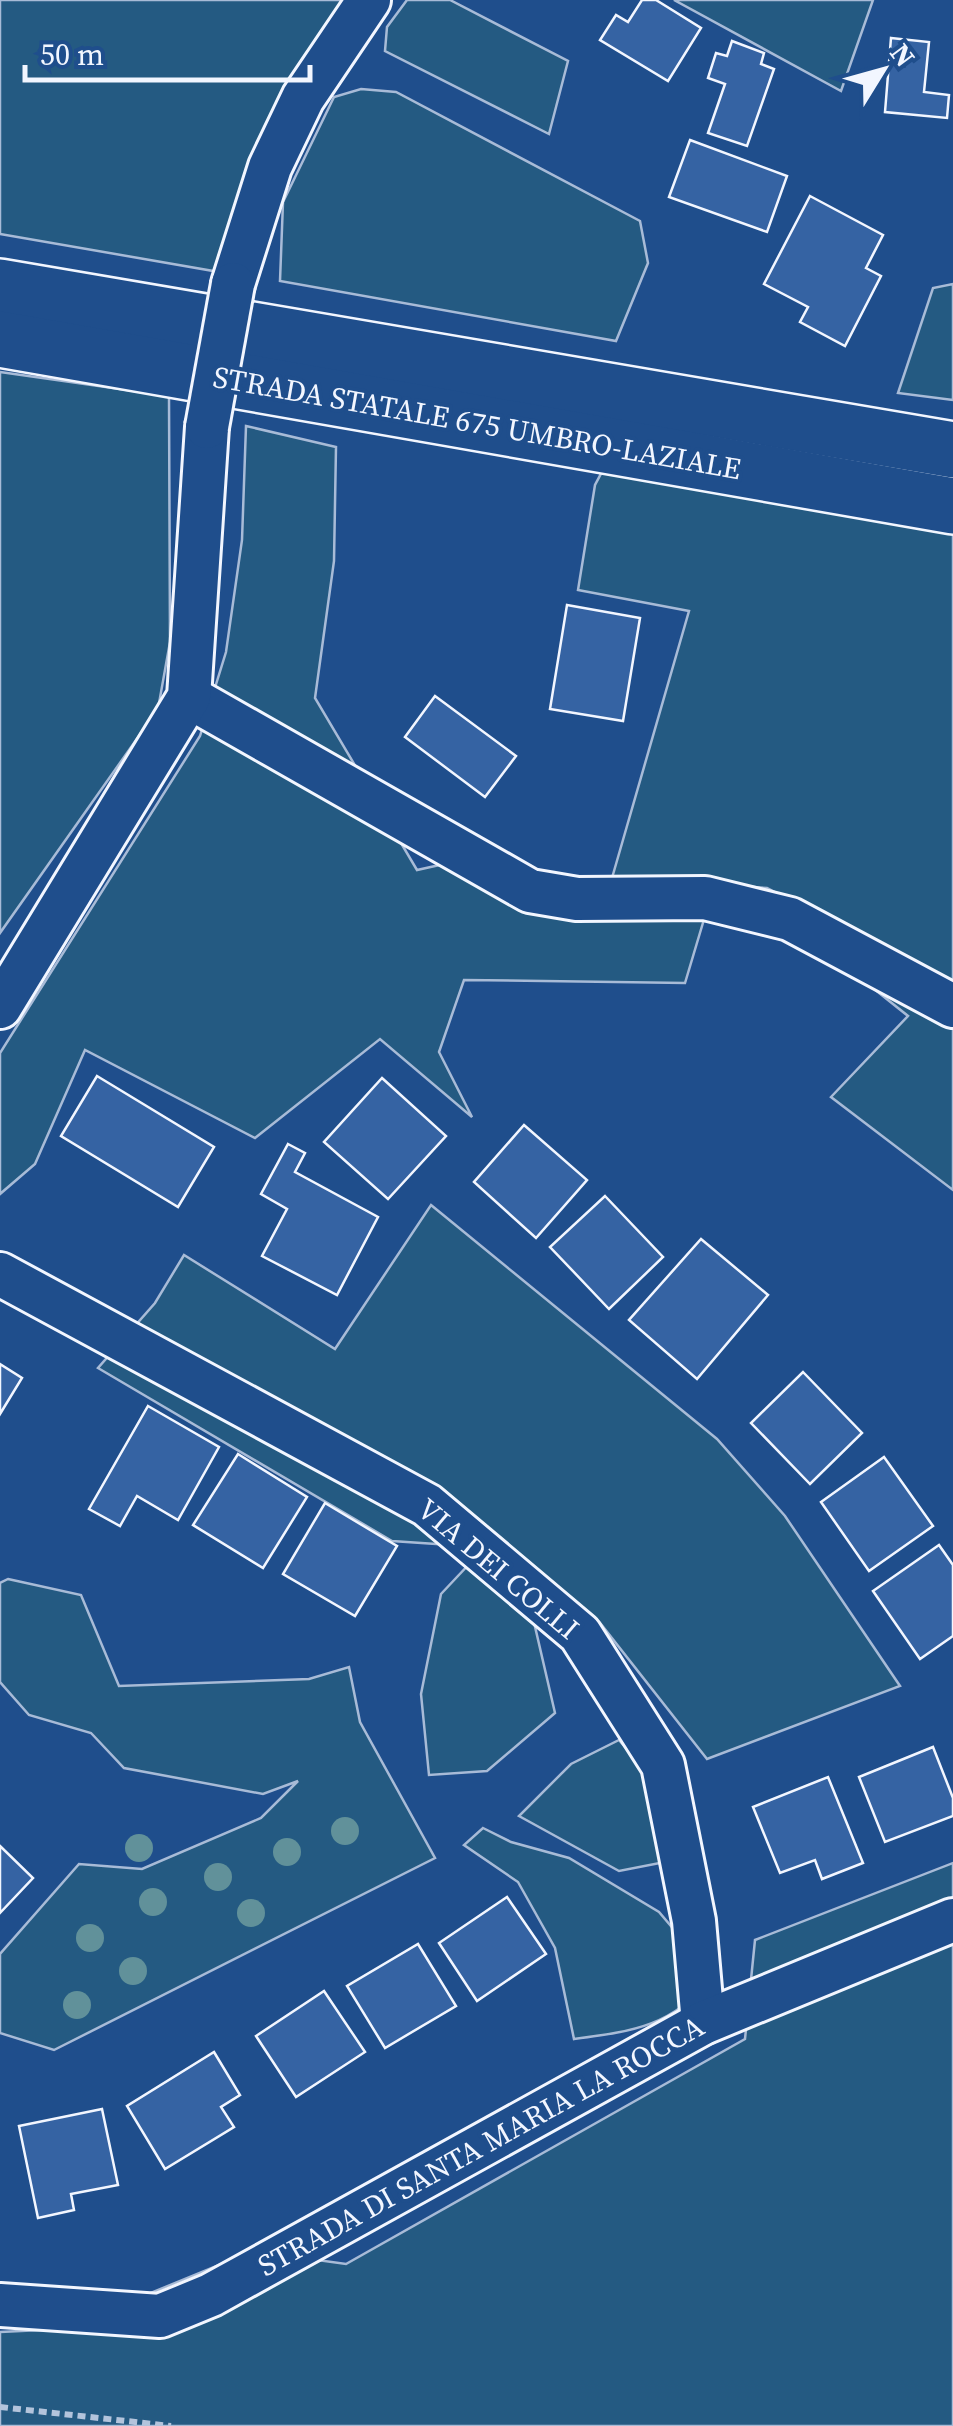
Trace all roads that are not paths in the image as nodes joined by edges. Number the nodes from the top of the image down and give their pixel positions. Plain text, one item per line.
1 (369, 0) edge
2 (0, 286) edge
3 (0, 339) edge
4 (953, 450) edge
5 (953, 506) edge
6 (188, 697) junction
7 (953, 1006) edge
8 (0, 1007) edge
9 (0, 1274) edge
10 (953, 1920) edge
11 (703, 2023) junction
12 (0, 2306) edge

1 - 6 street, bridge
2 - 4 highway, STRADA STATALE 675 UMBRO-LAZIALE
3 - 5 highway, STRADA STATALE 675 UMBRO-LAZIALE
6 - 7 street
6 - 8 street
9 - 11 street, VIA DEI COLLI
10 - 11 street, STRADA DI SANTA MARIA LA ROCCA
11 - 12 street, STRADA DI SANTA MARIA LA ROCCA

